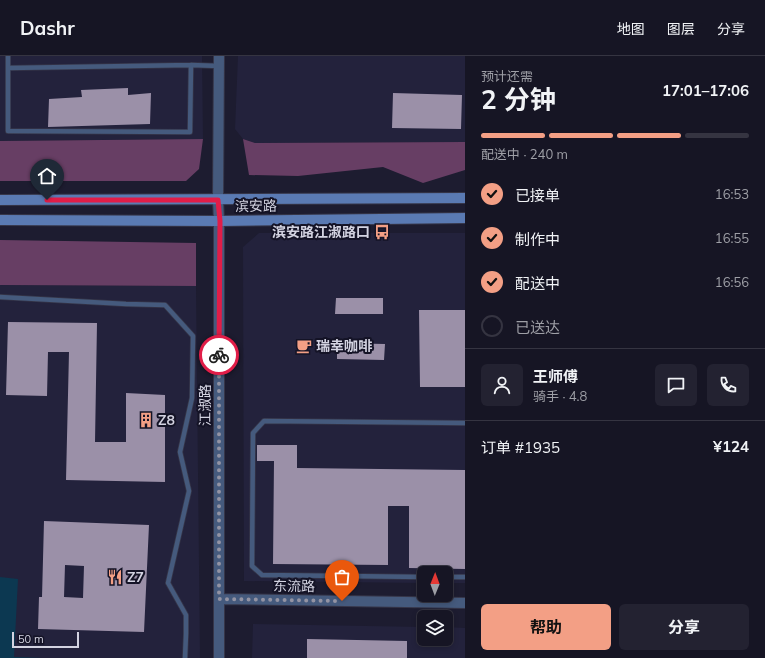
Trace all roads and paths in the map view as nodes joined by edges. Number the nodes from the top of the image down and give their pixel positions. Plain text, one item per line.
1 (8, 56) edge
2 (219, 61) edge
3 (191, 65) junction
4 (8, 68) junction
5 (465, 198) edge
6 (0, 200) edge
7 (218, 200) junction
8 (465, 218) edge
9 (0, 220) edge
10 (220, 221) junction
11 (0, 297) edge
12 (465, 423) edge
13 (417, 577) edge
14 (453, 577) edge
15 (465, 577) edge
16 (219, 599) junction
17 (465, 603) edge
18 (184, 658) edge
19 (219, 658) edge

1 - 4 lane
2 - 3 lane
2 - 7 street, 江淑路
3 - 4 lane
3 - 4 lane
5 - 7 main road, 滨安路
6 - 7 main road, 滨安路
7 - 10 street, 江淑路
8 - 10 main road, 滨安路
9 - 10 main road, 滨安路
10 - 16 street, 江淑路
11 - 18 lane
12 - 13 lane
14 - 15 lane
16 - 17 street, 东流路
16 - 19 street, 江淑路

